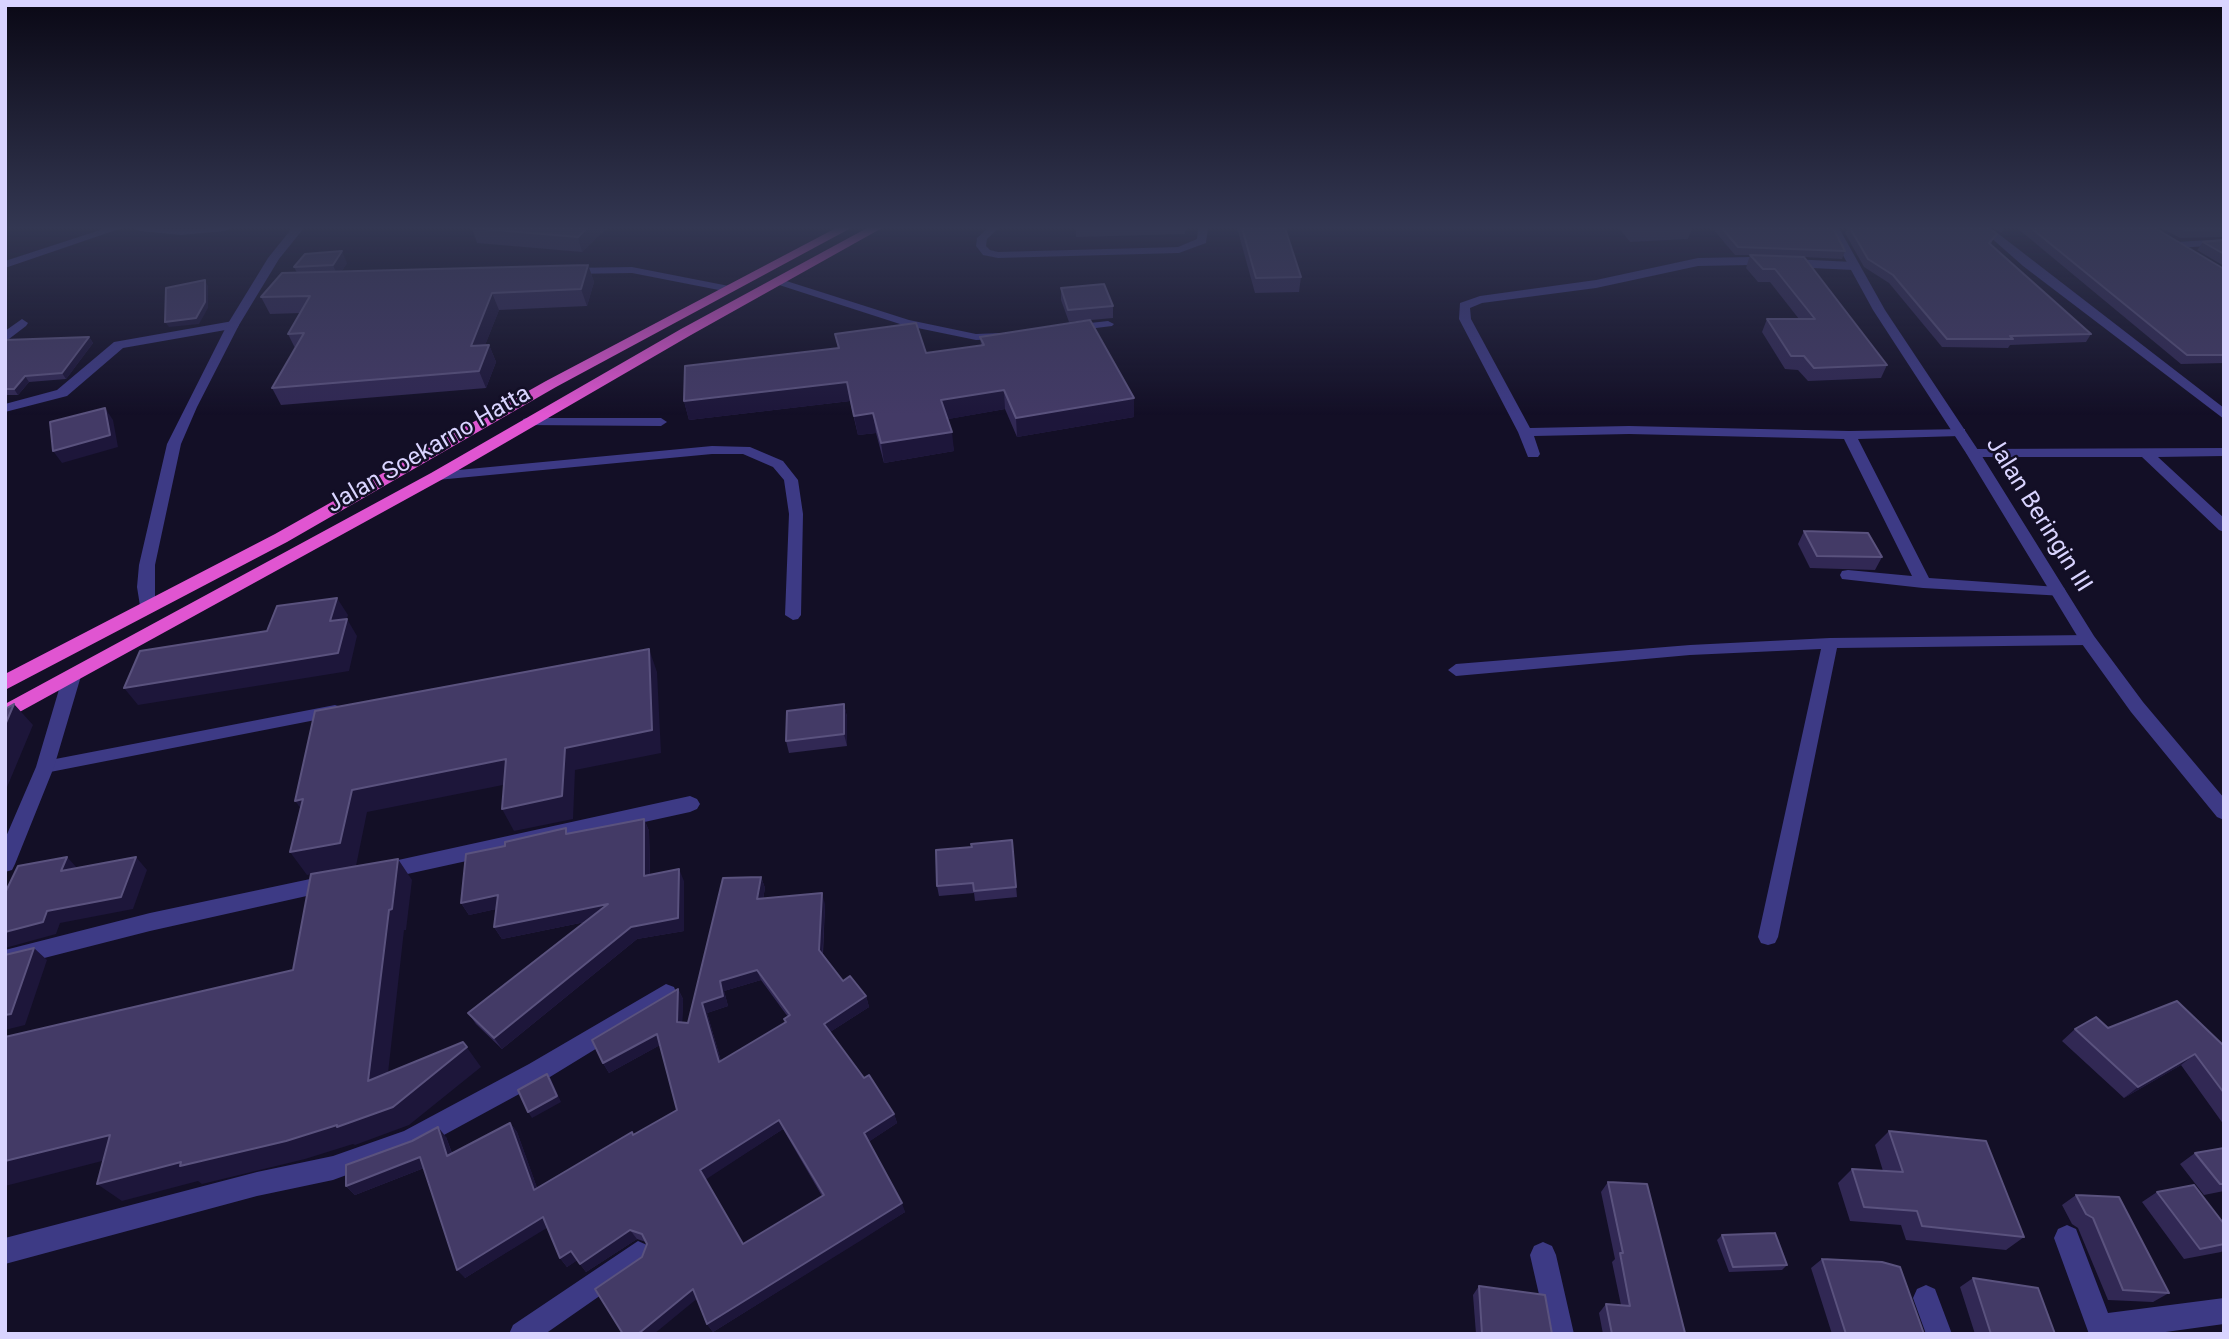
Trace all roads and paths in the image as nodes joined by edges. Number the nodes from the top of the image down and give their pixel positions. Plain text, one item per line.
1 (260, 290) edge
2 (726, 290) edge
3 (760, 290) edge
4 (806, 290) edge
5 (1549, 290) edge
6 (1869, 290) edge
7 (2063, 290) edge
8 (22, 323) dead end
9 (1108, 324) edge
10 (233, 325) junction
11 (1054, 330) edge
12 (1013, 335) edge
13 (5, 338) edge
14 (5, 408) edge
15 (2224, 415) edge
16 (527, 422) junction
17 (661, 422) dead end
18 (1525, 432) junction
19 (1960, 432) junction
20 (1849, 435) junction
21 (448, 445) junction
22 (477, 452) junction
23 (1973, 453) junction
24 (2146, 453) junction
25 (2224, 453) edge
26 (1533, 454) dead end
27 (437, 476) junction
28 (2224, 527) edge
29 (1848, 575) dead end
30 (1923, 583) junction
31 (2058, 592) junction
32 (147, 608) junction
33 (793, 615) dead end
34 (2088, 640) junction
35 (1830, 643) junction
36 (1456, 670) dead end
37 (72, 676) junction
38 (5, 683) edge
39 (358, 707) edge
40 (5, 713) edge
41 (45, 767) junction
42 (690, 804) dead end
43 (2224, 812) edge
44 (5, 864) edge
45 (1768, 937) dead end
46 (5, 959) edge
47 (666, 994) edge
48 (2067, 1238) dead end
49 (5, 1251) edge
50 (638, 1254) dead end
51 (1543, 1255) dead end
52 (1926, 1298) dead end
53 (2224, 1311) edge
54 (2102, 1330) edge
55 (522, 1334) edge
56 (1561, 1334) edge
57 (1939, 1334) edge

1 - 10 street
2 - 21 highway, Jalan Soekarno Hatta
3 - 16 highway, Jalan Soekarno Hatta
4 - 12 lane
5 - 18 street
6 - 19 street, Jalan Beringin III
7 - 15 street
8 - 13 street
9 - 11 lane
10 - 14 street
10 - 32 street
16 - 17 lane
16 - 22 highway, Jalan Soekarno Hatta
18 - 20 street
18 - 26 street
19 - 20 street
19 - 23 street, Jalan Beringin III
20 - 30 street
21 - 22 highway
21 - 32 highway, Jalan Soekarno Hatta
22 - 27 highway, Jalan Soekarno Hatta
23 - 24 street
23 - 31 street, Jalan Beringin III
24 - 25 street
24 - 28 street
27 - 33 lane
27 - 37 highway, Jalan Soekarno Hatta
29 - 30 street
30 - 31 street
31 - 34 street, Jalan Beringin III
32 - 38 highway, Jalan Soekarno Hatta
34 - 35 lane
34 - 43 street, Jalan Beringin III
35 - 36 lane
35 - 45 lane
37 - 40 highway, Jalan Soekarno Hatta
37 - 41 street
39 - 41 lane
41 - 44 street
42 - 46 street
47 - 49 street
48 - 54 street
50 - 55 street
51 - 56 street
52 - 57 street
53 - 54 street

